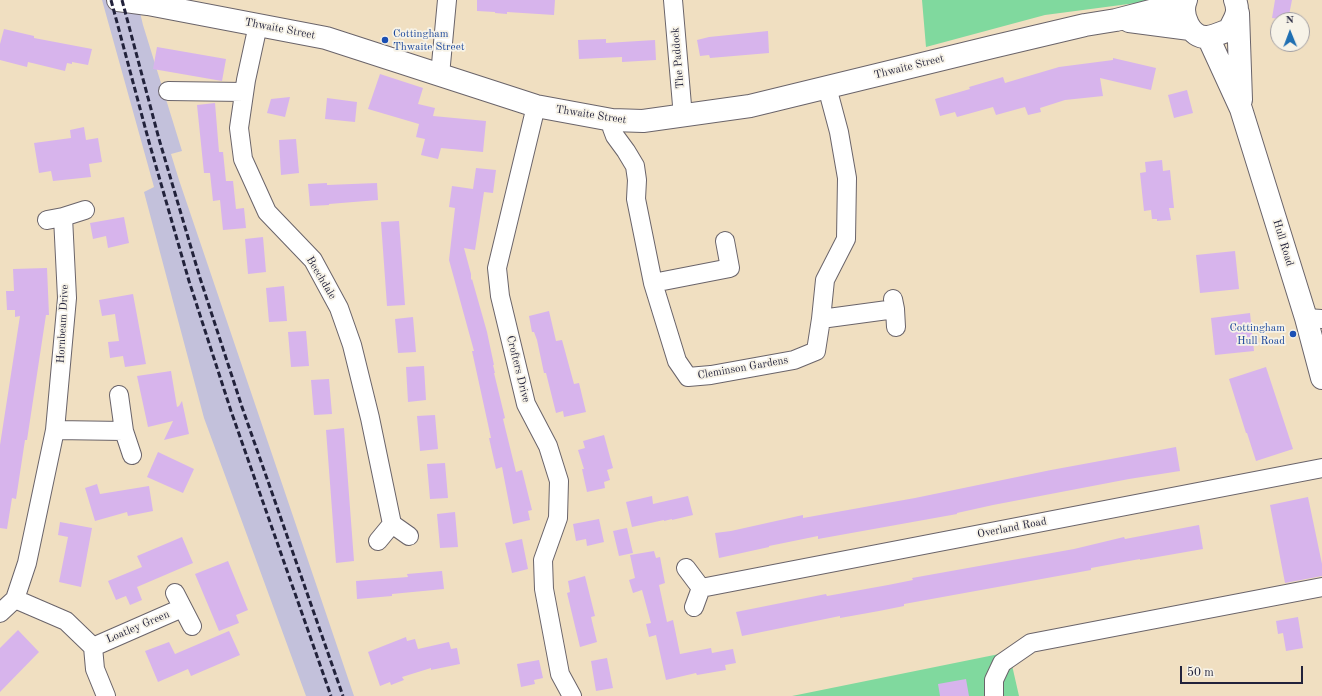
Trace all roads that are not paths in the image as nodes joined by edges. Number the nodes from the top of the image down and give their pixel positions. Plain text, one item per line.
1 (118, 0) edge
2 (447, 0) edge
3 (673, 0) edge
4 (1185, 1) edge
5 (147, 2) edge
6 (180, 5) edge
7 (1237, 7) edge
8 (1116, 20) junction
9 (258, 25) junction
10 (1199, 33) junction
11 (440, 75) junction
12 (827, 87) junction
13 (168, 91) dead end
14 (244, 92) junction
15 (536, 106) junction
16 (1241, 109) junction
17 (683, 116) junction
18 (612, 120) junction
19 (85, 210) dead end
20 (725, 241) dead end
21 (653, 283) junction
22 (1314, 318) edge
23 (822, 319) junction
24 (896, 327) dead end
25 (1322, 378) edge
26 (119, 395) dead end
27 (55, 430) junction
28 (124, 431) junction
29 (132, 455) dead end
30 (1322, 468) edge
31 (392, 524) junction
32 (409, 536) dead end
33 (378, 540) dead end
34 (686, 568) dead end
35 (1322, 587) edge
36 (702, 588) junction
37 (15, 598) junction
38 (694, 607) dead end
39 (0, 613) edge
40 (192, 626) dead end
41 (93, 647) junction
42 (569, 695) edge
43 (106, 696) edge
44 (994, 696) edge

1 - 5 main road, Thwaite Street
2 - 11 street
3 - 17 street, The Paddock
4 - 8 main road, Thwaite Street
4 - 10 main road, Hull Road
5 - 6 main road, Thwaite Street
6 - 9 main road, Thwaite Street
7 - 10 main road
7 - 16 main road, Hull Road
8 - 10 main road, Thwaite Street
8 - 12 main road, Thwaite Street
9 - 11 main road, Thwaite Street
9 - 14 street, Beechdale
10 - 16 main road, Hull Road
11 - 15 main road, Thwaite Street
12 - 17 main road, Thwaite Street
12 - 23 street, Cleminson Gardens
13 - 14 street
14 - 31 street, Beechdale
15 - 18 main road, Thwaite Street
15 - 42 street, Crofters Drive
16 - 22 main road, Hull Road
17 - 18 main road, Thwaite Street
18 - 21 street, Cleminson Gardens
19 - 27 street, Hornbeam Drive
20 - 21 street
21 - 23 street, Cleminson Gardens
22 - 25 main road, Hull Road
23 - 24 street
26 - 28 street
27 - 28 street
27 - 37 street, Hornbeam Drive
28 - 29 street
30 - 36 street, Overland Road
31 - 32 street
31 - 33 street
34 - 36 street
35 - 44 street
36 - 38 street
37 - 39 street, Hornbeam Drive
37 - 41 street, Loatley Green
40 - 41 street, Loatley Green
41 - 43 street, Loatley Green

